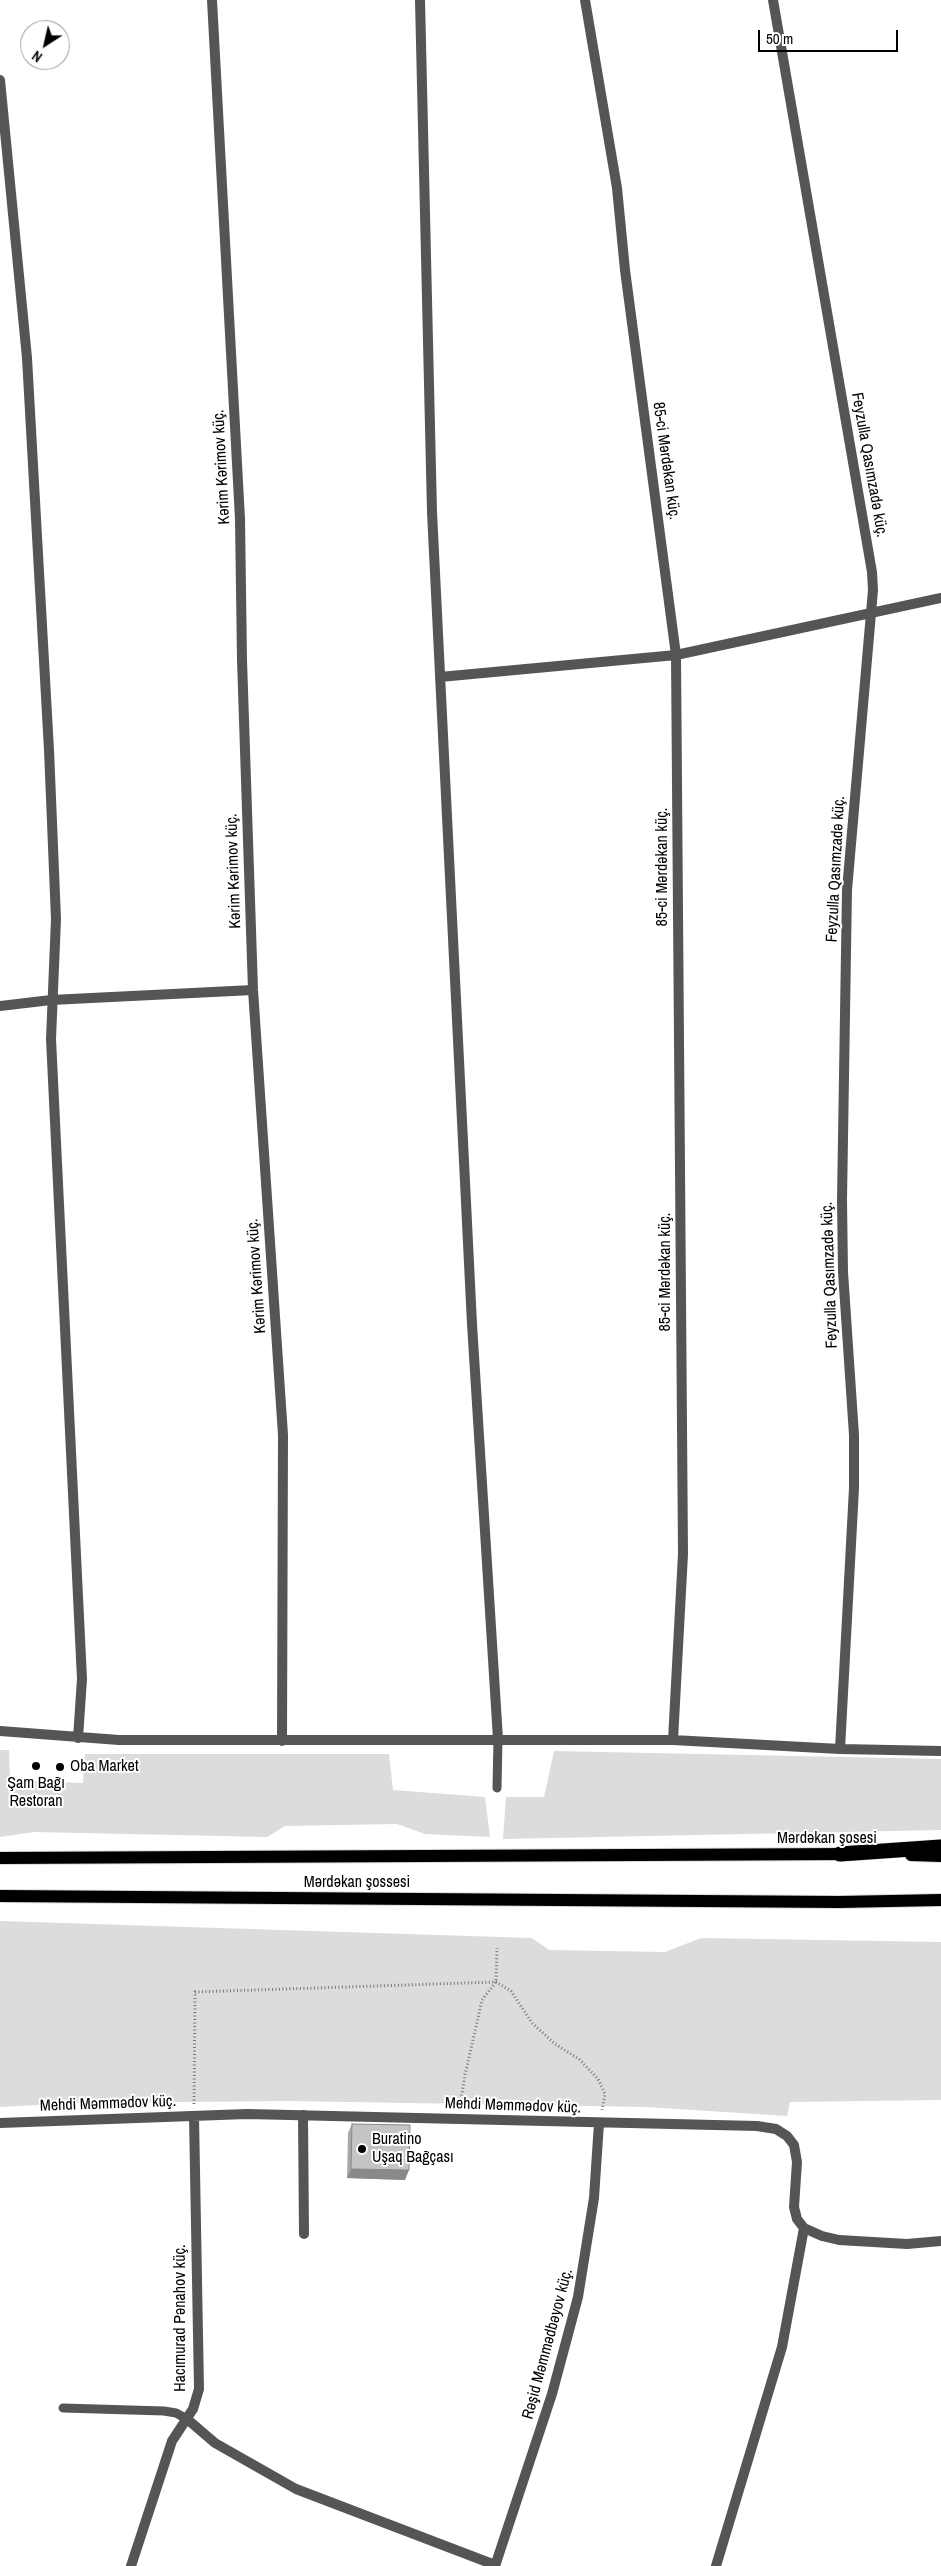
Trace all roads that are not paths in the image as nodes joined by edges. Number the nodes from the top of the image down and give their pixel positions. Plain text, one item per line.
1 (212, 0) edge
2 (420, 0) edge
3 (585, 0) edge
4 (772, 0) edge
5 (0, 80) edge
6 (941, 598) edge
7 (871, 612) junction
8 (676, 655) junction
9 (440, 678) junction
10 (254, 990) junction
11 (51, 1000) junction
12 (0, 1006) edge
13 (0, 1732) edge
14 (78, 1738) junction
15 (498, 1738) junction
16 (673, 1740) junction
17 (282, 1741) junction
18 (840, 1749) junction
19 (941, 1751) edge
20 (498, 1788) dead end
21 (941, 1847) edge
22 (840, 1854) junction
23 (941, 1856) edge
24 (713, 1857) joint
25 (0, 1858) edge
26 (0, 1896) edge
27 (941, 1900) edge
28 (838, 1902) junction
29 (941, 1908) edge
30 (302, 2115) junction
31 (194, 2116) junction
32 (0, 2123) edge
33 (599, 2123) junction
34 (804, 2228) junction
35 (304, 2234) dead end
36 (941, 2241) edge
37 (63, 2408) dead end
38 (187, 2419) junction
39 (131, 2566) edge
40 (495, 2566) edge
41 (716, 2566) edge

1 - 10 street, Kərim Kərimov küç.
2 - 9 street
3 - 8 street, 85-ci Mərdəkan küç.
4 - 7 street, Feyzulla Qasımzadə küç.
5 - 11 street
6 - 7 street
7 - 8 street
7 - 18 street, Feyzulla Qasımzadə küç.
8 - 9 street
8 - 16 street, 85-ci Mərdəkan küç.
9 - 15 street
10 - 11 street
10 - 17 street, Kərim Kərimov küç.
11 - 12 street
11 - 14 street
13 - 14 street
14 - 17 street
15 - 16 street
15 - 17 street
15 - 20 lane
16 - 18 street
18 - 19 street
21 - 22 highway
22 - 23 main road, Mərdəkan şosesi
22 - 24 main road, Mərdəkan şosesi
24 - 25 main road, Mərdəkan şossesi
26 - 28 main road, Mərdəkan şossesi
27 - 28 main road
28 - 29 main road
30 - 31 street, Mehdi Məmmədov küç.
30 - 33 street, Mehdi Məmmədov küç.
30 - 35 street
31 - 32 street, Mehdi Məmmədov küç.
31 - 38 street, Hacımurad Pənahov küç.
33 - 34 street, Mehdi Məmmədov küç.
33 - 40 street, Rəşid Məmmədbəyov küç.
34 - 36 street
34 - 41 street
37 - 38 lane
38 - 39 street, Hacımurad Pənahov küç.
38 - 40 street

